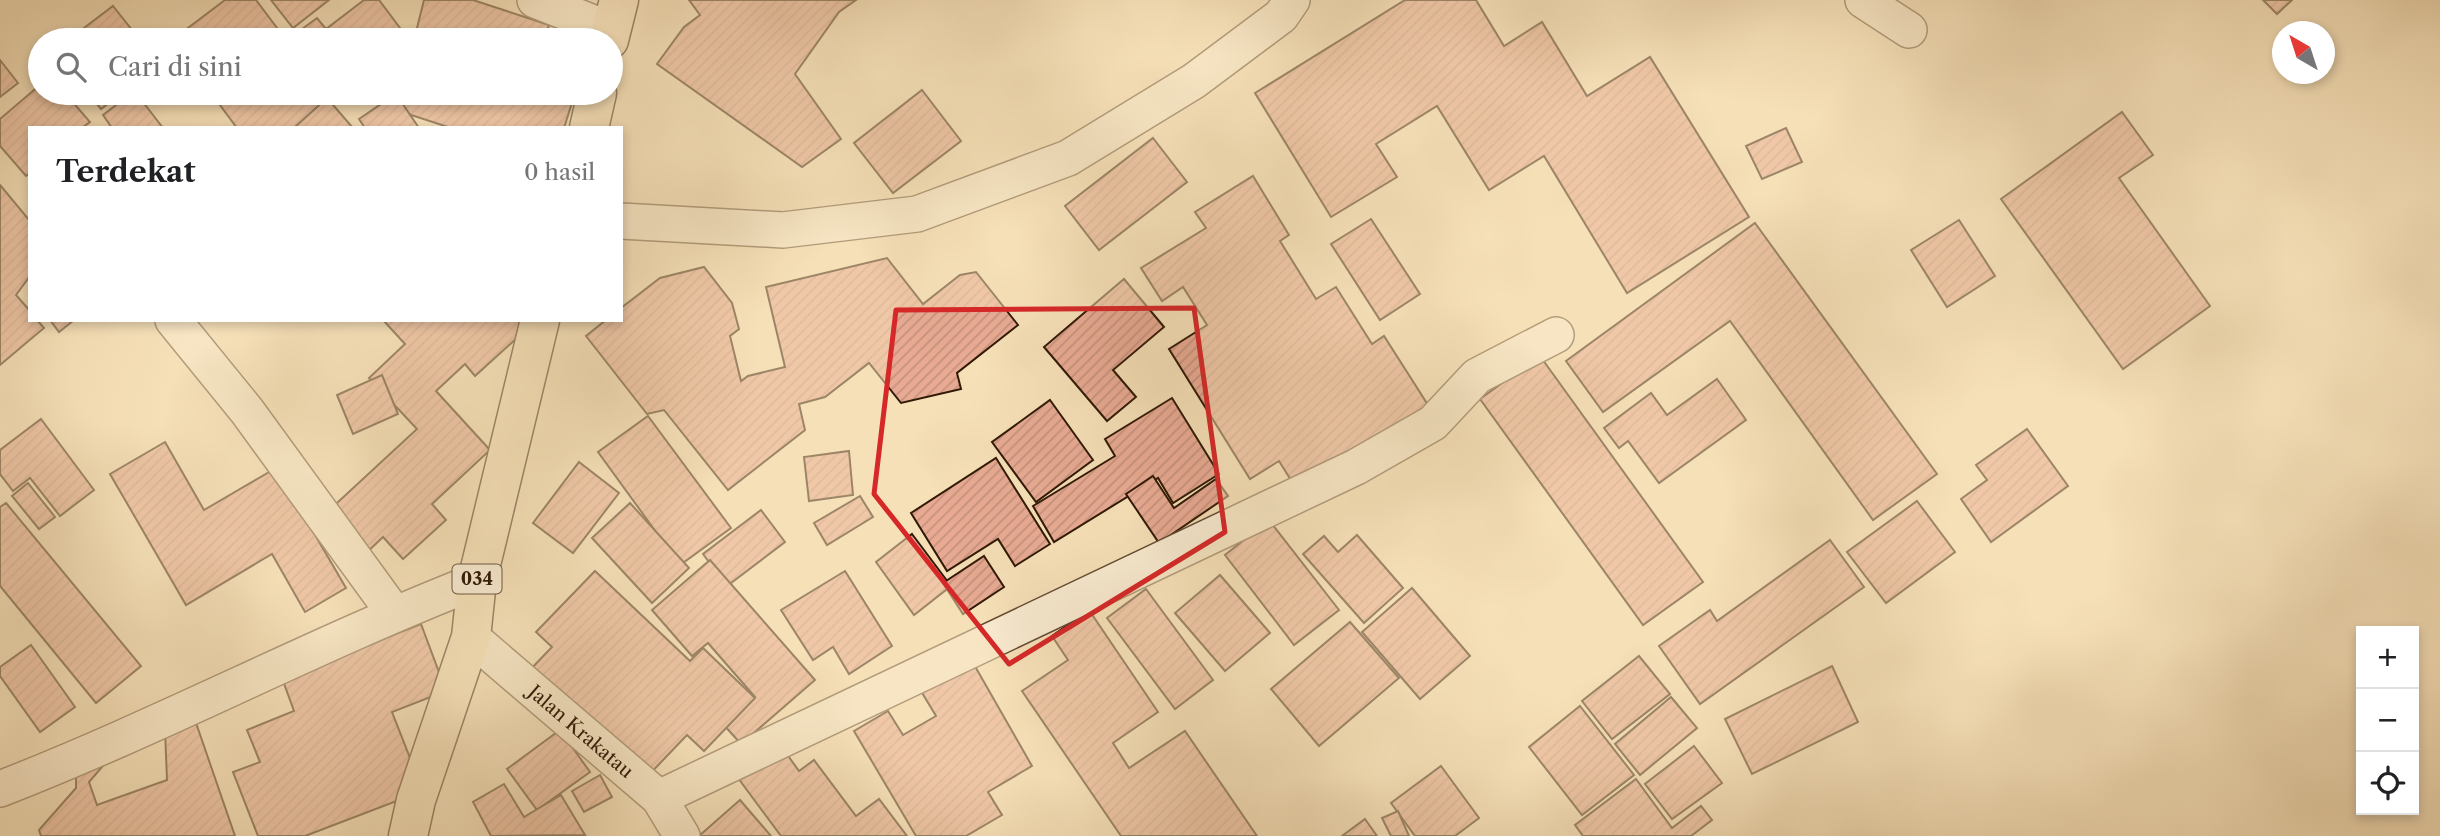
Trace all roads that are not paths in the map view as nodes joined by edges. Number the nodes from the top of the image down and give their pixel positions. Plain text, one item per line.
1 (535, 0) edge
2 (1292, 0) edge
3 (1863, 0) edge
4 (613, 23) edge
5 (1909, 30) dead end
6 (594, 105) edge
7 (589, 126) edge
8 (623, 221) edge
9 (175, 322) edge
10 (540, 322) edge
11 (1556, 335) dead end
12 (477, 581) junction
13 (394, 613) junction
14 (471, 637) junction
15 (0, 789) edge
16 (659, 798) junction
17 (408, 836) edge
18 (682, 836) edge

1 - 4 street
2 - 8 street
3 - 5 street
6 - 7 main road
9 - 13 street
10 - 12 main road, 034
11 - 16 street
12 - 13 street
12 - 14 main road, 034
13 - 15 street
14 - 16 street, Jalan Krakatau
14 - 17 main road, 034
16 - 18 street, Jalan Krakatau

